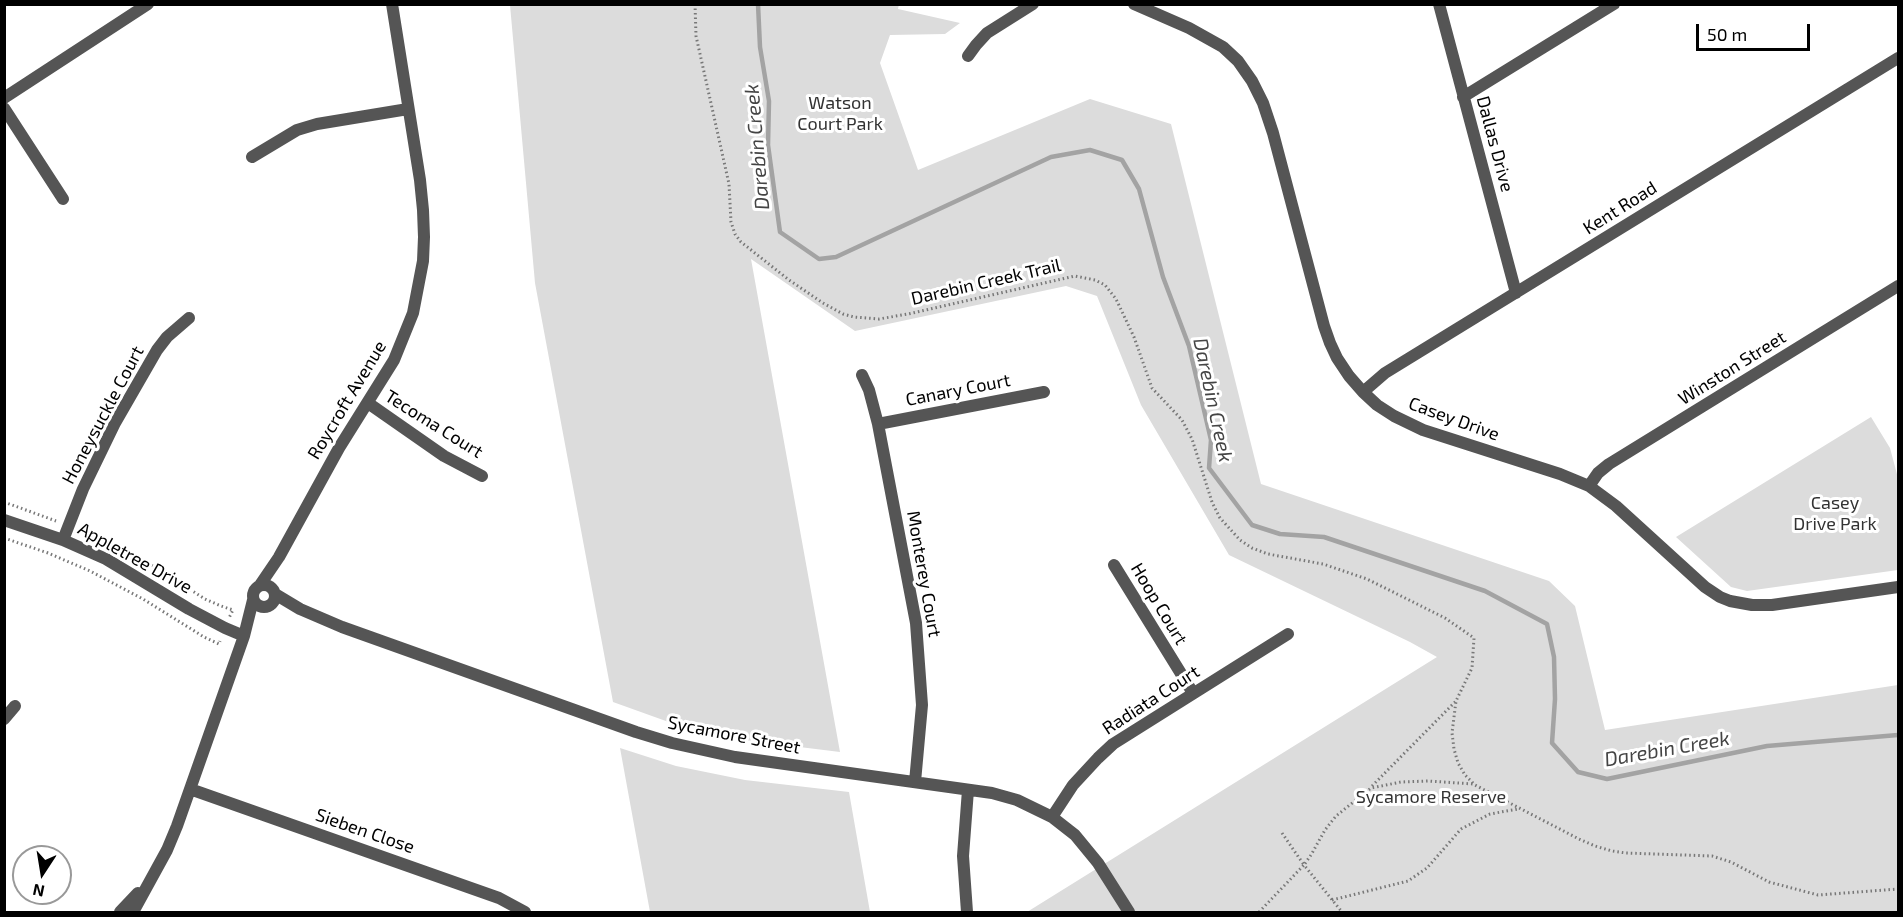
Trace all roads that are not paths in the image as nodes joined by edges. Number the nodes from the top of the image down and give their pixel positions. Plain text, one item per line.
1 (148, 4) edge
2 (392, 4) edge
3 (1033, 4) edge
4 (1134, 4) edge
5 (1439, 4) edge
6 (1614, 4) edge
7 (968, 56) dead end
8 (1899, 58) edge
9 (1463, 97) junction
10 (4, 98) edge
11 (4, 108) edge
12 (408, 109) junction
13 (252, 157) dead end
14 (63, 199) dead end
15 (1899, 286) edge
16 (1516, 293) junction
17 (189, 318) dead end
18 (862, 375) dead end
19 (1044, 392) dead end
20 (1363, 392) junction
21 (368, 404) junction
22 (878, 424) junction
23 (482, 476) dead end
24 (1589, 486) junction
25 (4, 520) edge
26 (63, 540) junction
27 (279, 557) junction
28 (1114, 565) dead end
29 (260, 585) junction
30 (1899, 587) edge
31 (273, 599) junction
32 (253, 600) junction
33 (1288, 634) dead end
34 (244, 636) junction
35 (1193, 693) junction
36 (15, 706) dead end
37 (4, 719) edge
38 (915, 782) junction
39 (190, 789) junction
40 (968, 790) junction
41 (1052, 817) junction
42 (152, 876) junction
43 (120, 912) edge
44 (133, 912) edge
45 (525, 912) edge
46 (967, 912) edge
47 (1129, 912) edge

1 - 10 street
2 - 12 street, Roycroft Avenue
3 - 7 street
4 - 20 street, Casey Drive
5 - 9 street, Dallas Drive
6 - 9 street
8 - 16 street, Kent Road
9 - 16 street, Dallas Drive
11 - 14 street
12 - 13 street
12 - 21 street, Roycroft Avenue
15 - 24 street, Winston Street
16 - 20 street, Kent Road
17 - 26 street, Honeysuckle Court
18 - 22 street, Monterey Court
19 - 22 street, Canary Court
20 - 24 street, Casey Drive
21 - 23 street, Tecoma Court
21 - 27 street, Roycroft Avenue
22 - 38 street, Monterey Court
24 - 30 street, Casey Drive
25 - 26 street, Appletree Drive
26 - 34 street, Appletree Drive
27 - 29 street, Roycroft Avenue
27 - 31 street, Roycroft Avenue
28 - 35 street, Hoop Court
29 - 31 street
29 - 32 street
31 - 32 street
31 - 34 street
31 - 38 street, Sycamore Street
32 - 34 street
33 - 35 street, Radiata Court
34 - 39 street
35 - 41 street, Radiata Court
36 - 37 street
38 - 40 street, Sycamore Street
39 - 42 street
39 - 45 street, Sieben Close
40 - 41 street, Sycamore Street
40 - 46 street
41 - 47 street, Sycamore Street
42 - 43 street
42 - 44 street

